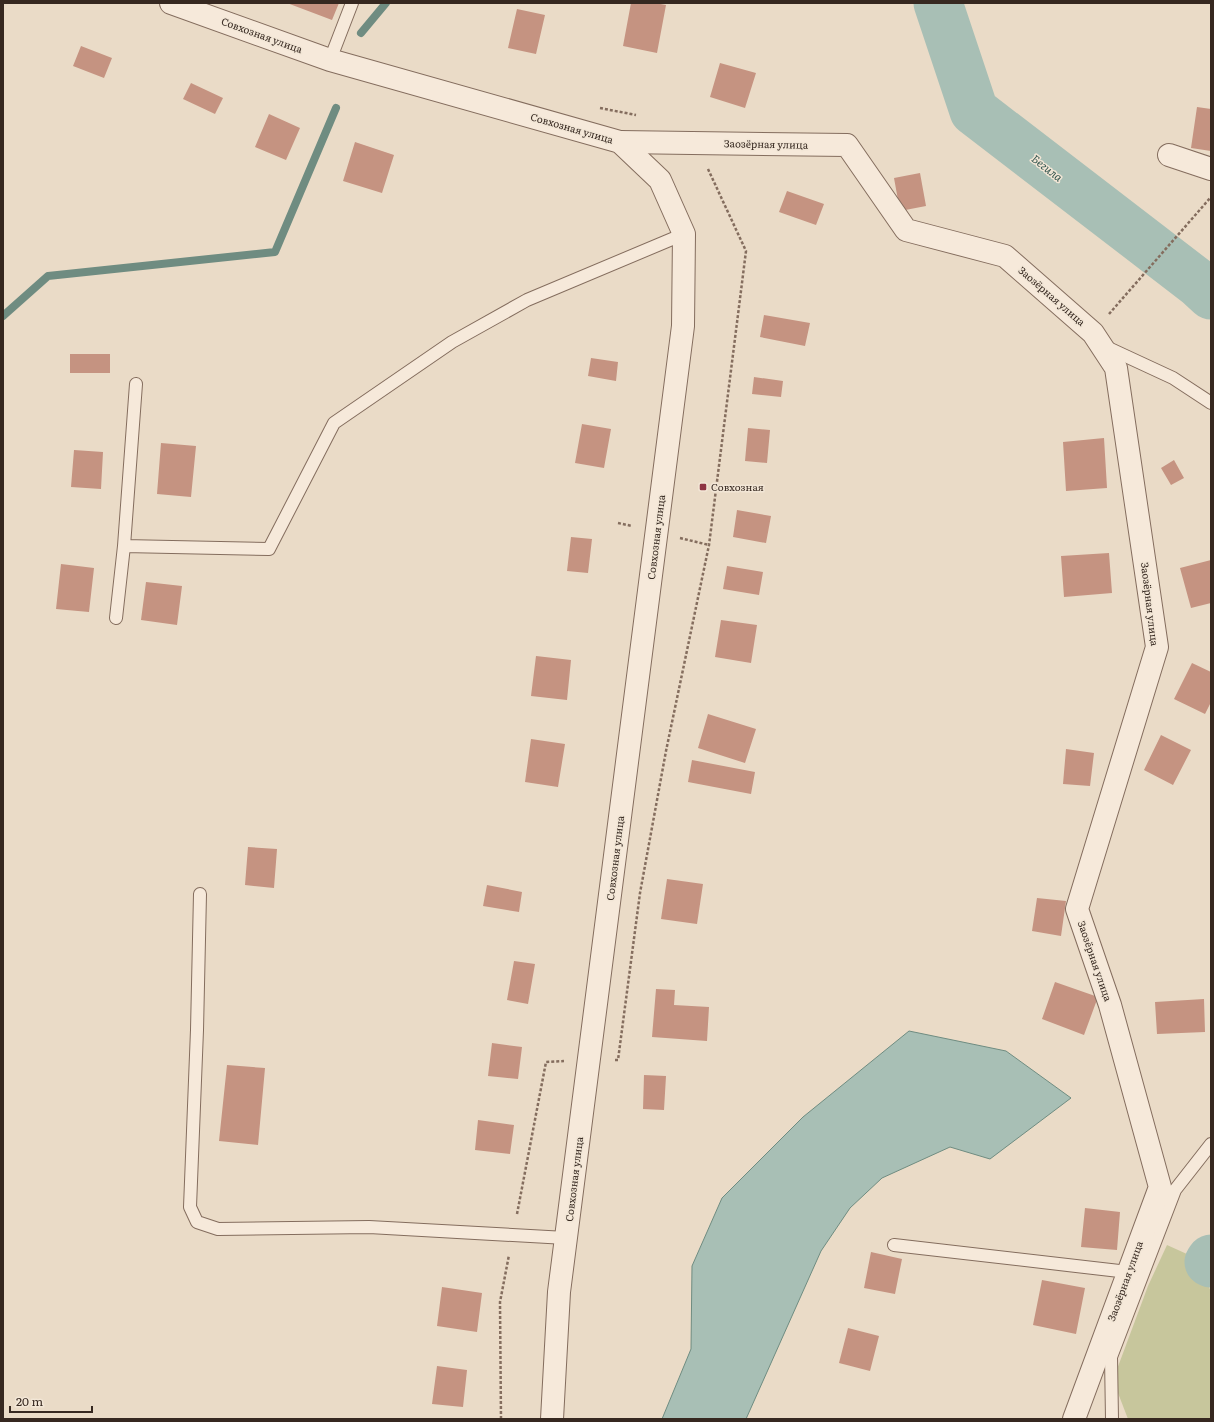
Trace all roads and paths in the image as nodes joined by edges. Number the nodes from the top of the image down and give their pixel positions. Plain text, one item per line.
1 (170, 3) edge
2 (352, 3) edge
3 (330, 60) junction
4 (599, 108) dead end
5 (643, 116) dead end
6 (620, 142) junction
7 (696, 143) junction
8 (1169, 155) dead end
9 (1211, 169) edge
10 (1211, 197) edge
11 (684, 234) junction
12 (1105, 319) dead end
13 (1101, 345) junction
14 (136, 384) dead end
15 (1211, 403) edge
16 (124, 546) junction
17 (116, 618) dead end
18 (200, 894) dead end
19 (589, 1060) junction
20 (1211, 1144) edge
21 (513, 1235) junction
22 (566, 1238) junction
23 (894, 1245) dead end
24 (1128, 1272) junction
25 (501, 1419) edge
26 (552, 1419) edge
27 (1074, 1419) edge
28 (1112, 1419) edge

1 - 3 street, Совхозная улица
2 - 3 lane
3 - 6 street, Совхозная улица
4 - 5 path
6 - 7 street, Заозёрная улица
6 - 11 street, Совхозная улица
7 - 13 street, Заозёрная улица
7 - 19 path
8 - 9 street
10 - 12 path
11 - 16 lane
11 - 19 street, Совхозная улица
13 - 15 lane
13 - 24 street, Заозёрная улица
14 - 16 lane
16 - 17 lane
18 - 21 lane
19 - 21 path
19 - 22 street, Совхозная улица
20 - 28 lane
21 - 22 lane
21 - 25 path
22 - 26 street, Совхозная улица
23 - 24 lane
24 - 27 street, Заозёрная улица

